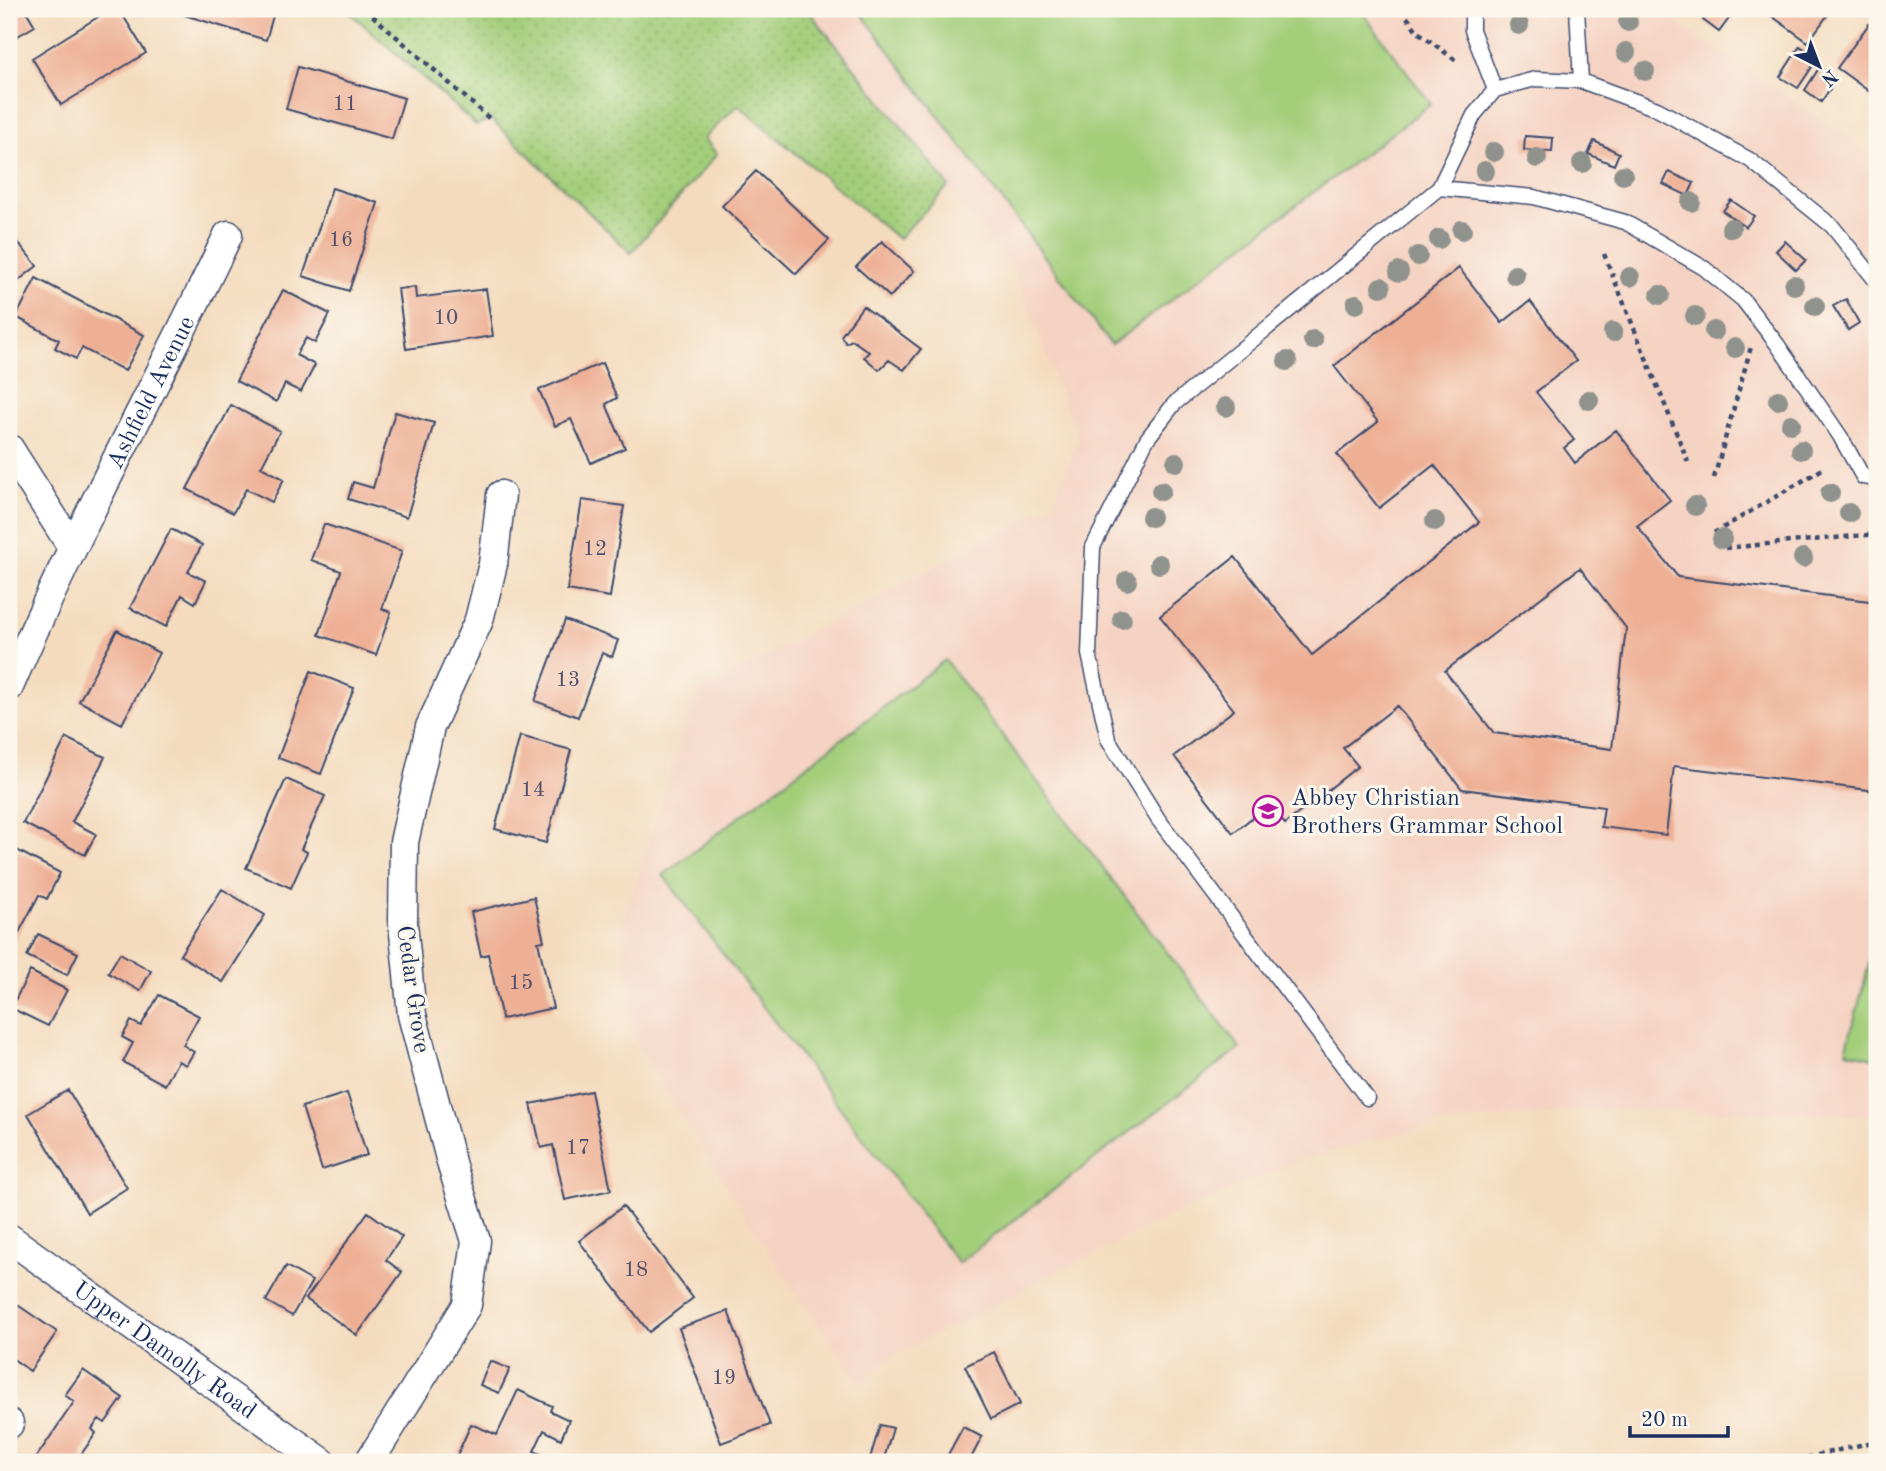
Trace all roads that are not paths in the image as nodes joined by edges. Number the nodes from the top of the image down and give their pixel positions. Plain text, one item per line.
1 (1472, 9) edge
2 (1577, 9) edge
3 (1581, 81) junction
4 (1495, 90) junction
5 (1439, 188) junction
6 (228, 235) dead end
7 (1877, 282) edge
8 (9, 448) edge
9 (1877, 479) edge
10 (501, 495) dead end
11 (72, 547) junction
12 (9, 687) edge
13 (1367, 1098) dead end
14 (9, 1238) edge
15 (322, 1462) edge
16 (369, 1462) edge

1 - 4 lane
2 - 3 lane
3 - 4 lane
3 - 7 lane
4 - 5 lane
5 - 9 lane
5 - 13 lane
6 - 11 street, Ashfield Avenue
8 - 11 street
10 - 16 street, Cedar Grove
11 - 12 street, Ashfield Avenue
14 - 15 street, Upper Damolly Road

